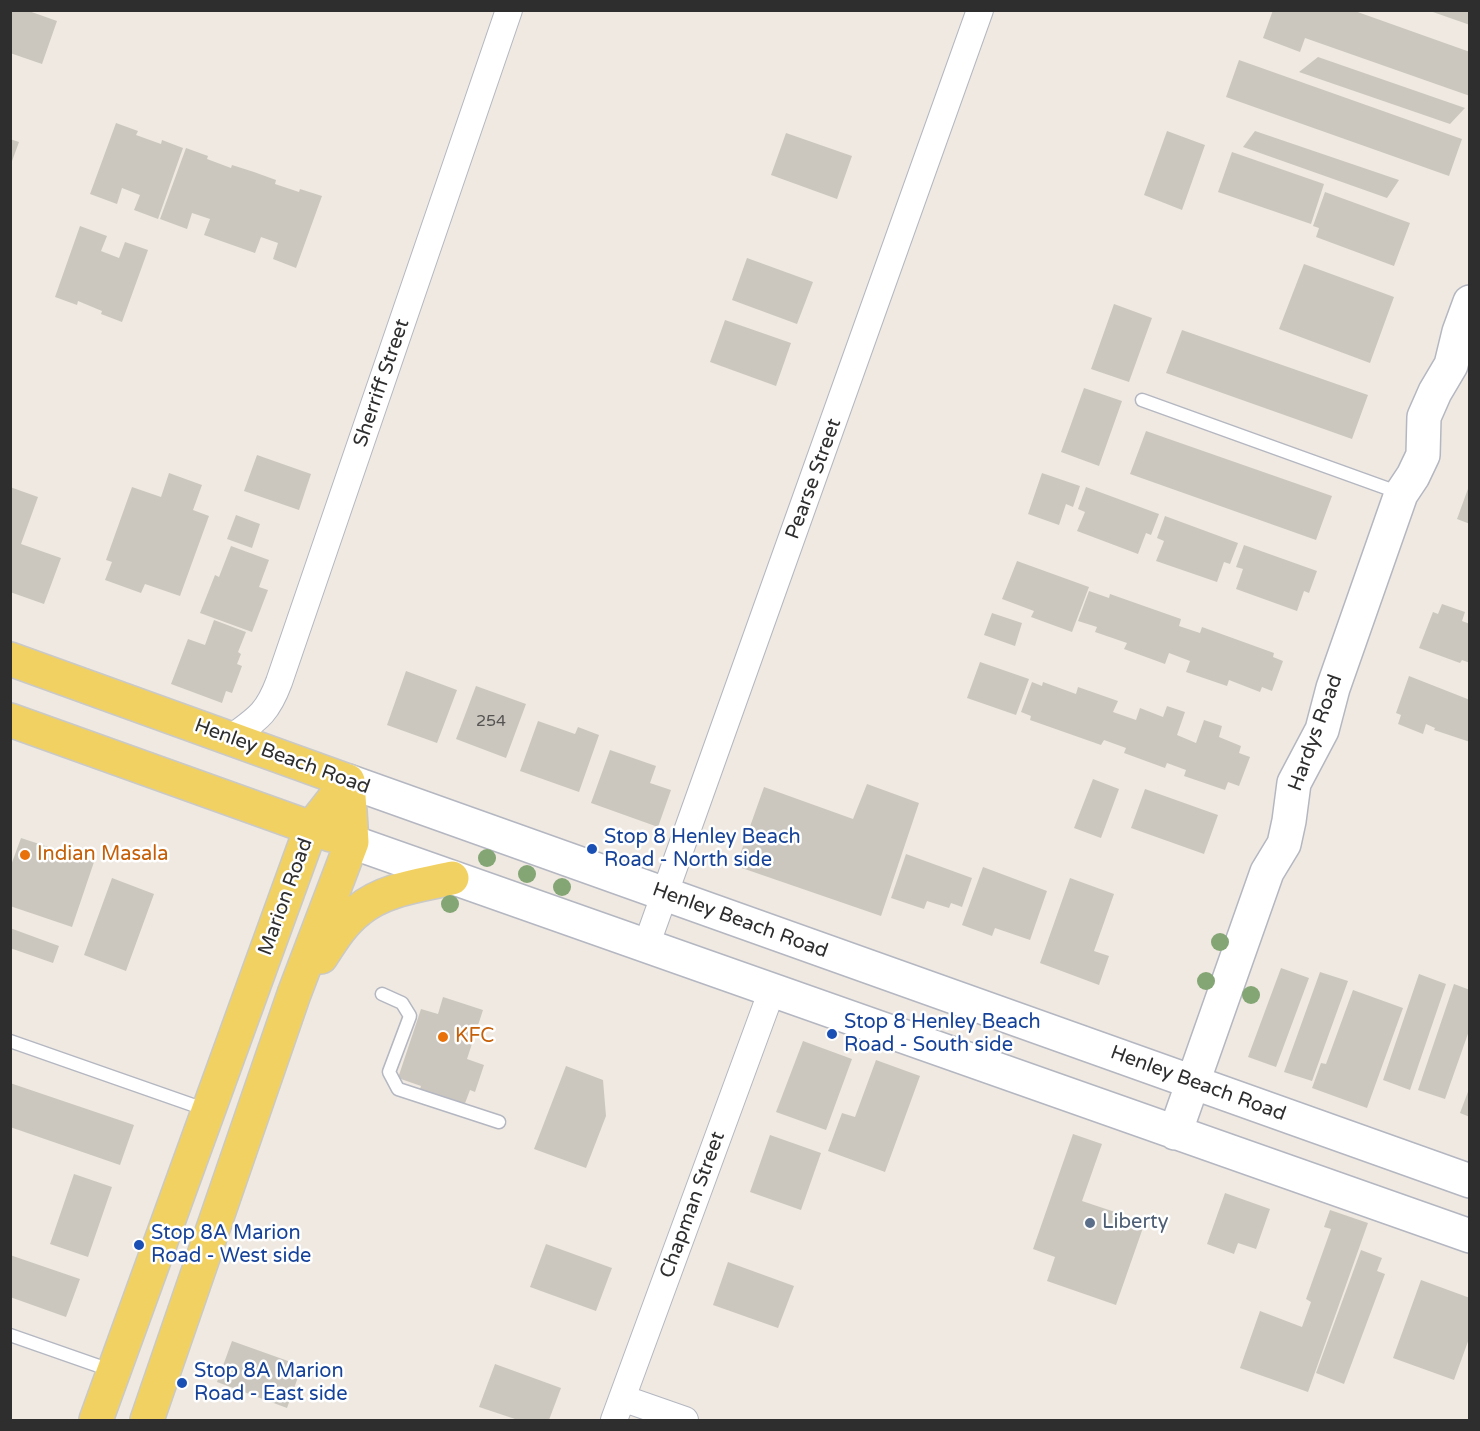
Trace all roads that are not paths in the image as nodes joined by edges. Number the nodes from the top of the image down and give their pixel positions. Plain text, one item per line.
1 (509, 10) edge
2 (980, 10) edge
3 (1470, 302) edge
4 (1142, 400) dead end
5 (1401, 494) junction
6 (10, 659) edge
7 (10, 720) edge
8 (231, 738) junction
9 (348, 781) junction
10 (311, 828) junction
11 (352, 842) junction
12 (452, 878) junction
13 (666, 894) junction
14 (646, 946) junction
15 (772, 990) junction
16 (294, 994) junction
17 (382, 994) dead end
18 (10, 1041) edge
19 (1193, 1083) junction
20 (208, 1111) junction
21 (499, 1122) dead end
22 (1175, 1133) junction
23 (1470, 1181) edge
24 (1470, 1236) edge
25 (10, 1335) edge
26 (114, 1371) junction
27 (618, 1409) edge
28 (96, 1420) edge
29 (147, 1420) edge
30 (685, 1420) edge

1 - 8 street, Sherriff Street
2 - 13 street, Pearse Street
3 - 5 main road, Hardys Road
4 - 5 lane
5 - 19 main road, Hardys Road
6 - 8 main road, Henley Beach Road
7 - 10 main road
8 - 9 main road, Henley Beach Road
9 - 10 main road, Marion Road
9 - 11 main road
9 - 13 main road, Henley Beach Road
10 - 11 main road
10 - 20 main road, Marion Road
11 - 12 main road
11 - 16 main road
12 - 14 main road
12 - 16 main road
13 - 14 street, Pearse Street
13 - 19 main road, Henley Beach Road
14 - 15 main road
15 - 22 main road
15 - 27 street, Chapman Street
16 - 29 main road
17 - 21 lane
18 - 20 lane
19 - 22 main road, Hardys Road
19 - 23 main road, Henley Beach Road
20 - 26 main road, Marion Road
22 - 24 main road
25 - 26 lane
26 - 28 main road, Marion Road
27 - 30 street

